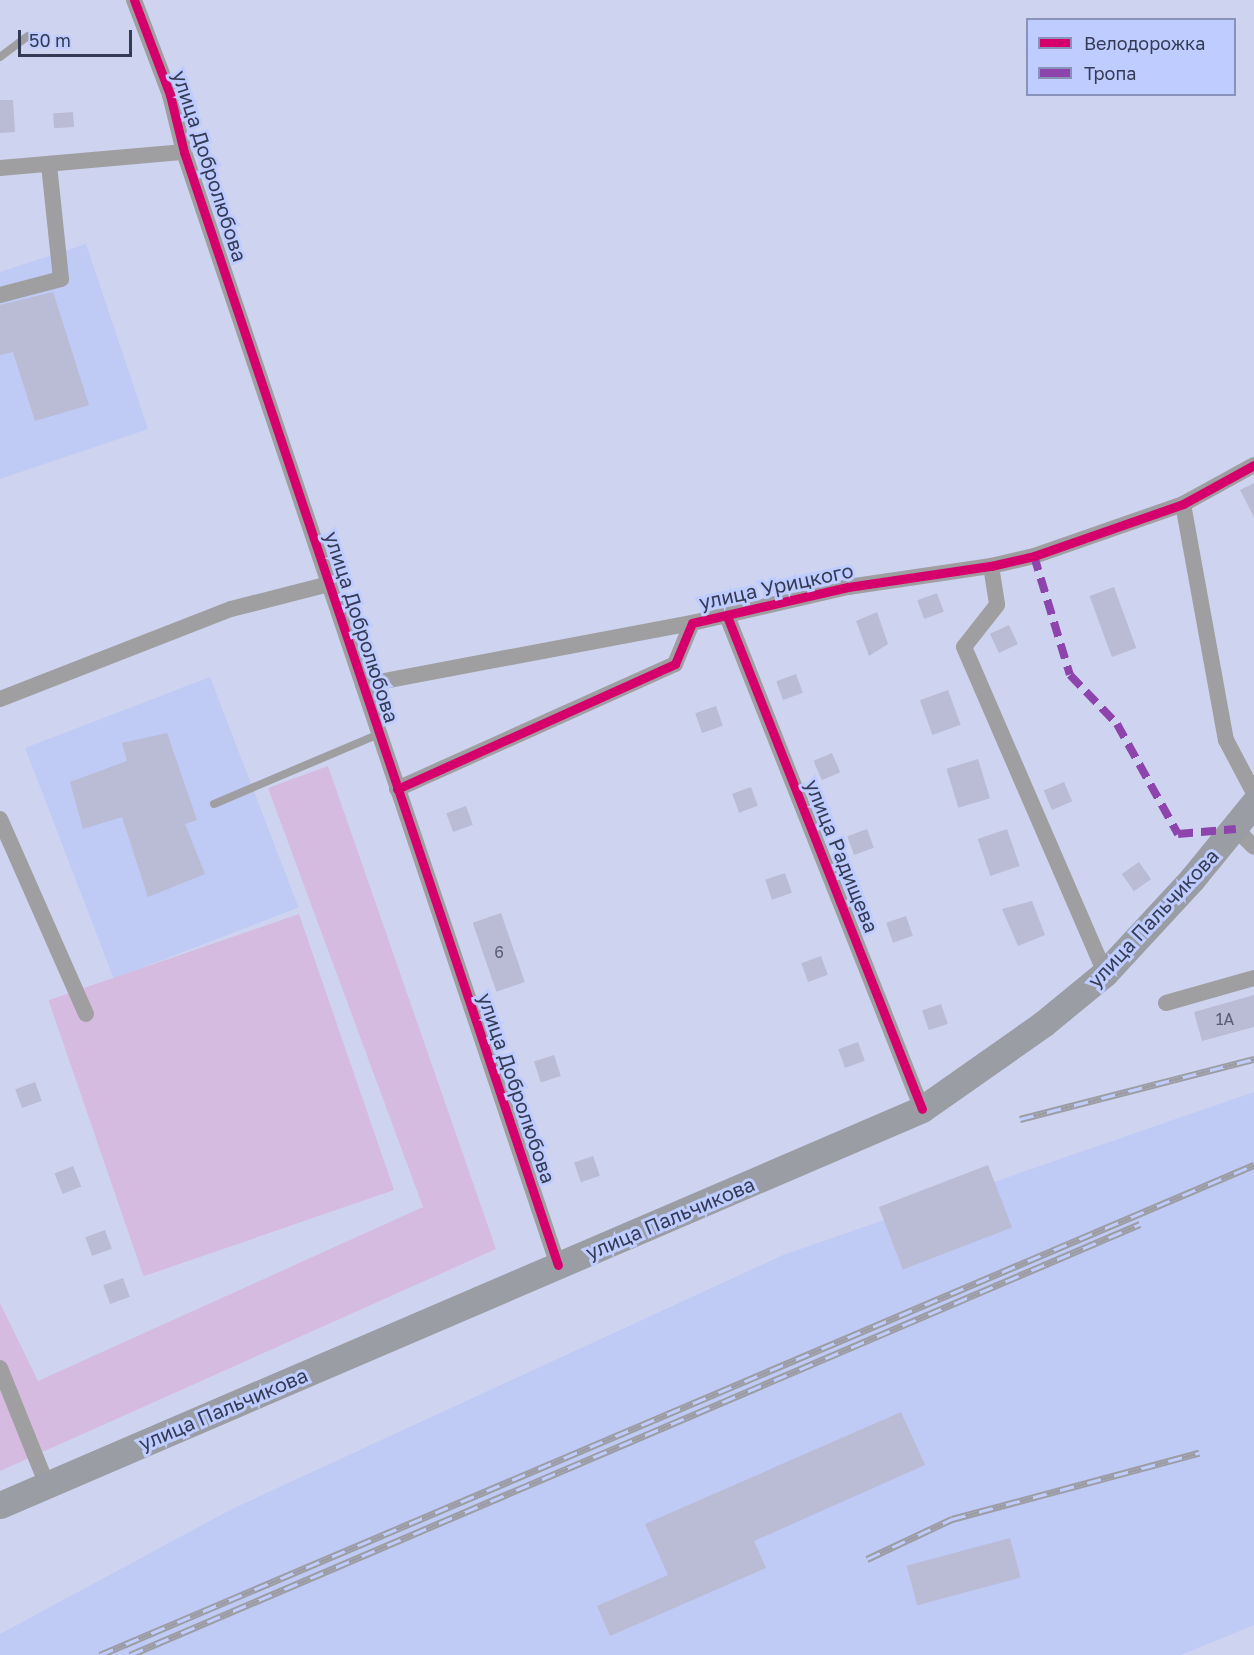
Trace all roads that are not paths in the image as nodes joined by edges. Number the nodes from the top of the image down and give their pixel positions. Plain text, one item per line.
1 (134, 0) edge
2 (28, 36) dead end
3 (0, 57) edge
4 (184, 152) junction
5 (49, 164) junction
6 (0, 168) edge
7 (0, 295) edge
8 (1254, 465) edge
9 (1183, 504) junction
10 (992, 566) junction
11 (329, 584) junction
12 (727, 616) junction
13 (692, 623) junction
14 (363, 685) junction
15 (0, 699) edge
16 (379, 734) junction
17 (397, 789) junction
18 (1254, 793) edge
19 (1254, 803) edge
20 (214, 804) dead end
21 (0, 819) edge
22 (1245, 838) edge
23 (1105, 973) junction
24 (1254, 978) edge
25 (1166, 1003) dead end
26 (86, 1014) dead end
27 (922, 1109) junction
28 (558, 1265) junction
29 (0, 1368) edge
30 (47, 1485) junction
31 (0, 1505) edge

1 - 4 street, улица Добролюбова
2 - 3 lane
4 - 5 street
4 - 11 street, улица Добролюбова
5 - 6 street
5 - 7 street
8 - 9 street, улица Урицкого
9 - 10 street, улица Урицкого
9 - 18 street
10 - 12 street, улица Урицкого
10 - 23 street
11 - 14 street, улица Добролюбова
11 - 15 street
12 - 13 street, улица Урицкого
12 - 27 street, улица Радищева
13 - 14 street
13 - 17 street, улица Урицкого
14 - 16 street, улица Добролюбова
16 - 17 street, улица Добролюбова
16 - 20 lane
17 - 28 street, улица Добролюбова
19 - 22 main road, улица Пальчикова
21 - 26 street
22 - 23 main road, улица Пальчикова
23 - 27 main road, улица Пальчикова
24 - 25 street
27 - 28 main road, улица Пальчикова
28 - 30 main road, улица Пальчикова
29 - 30 street
30 - 31 main road, улица Пальчикова

